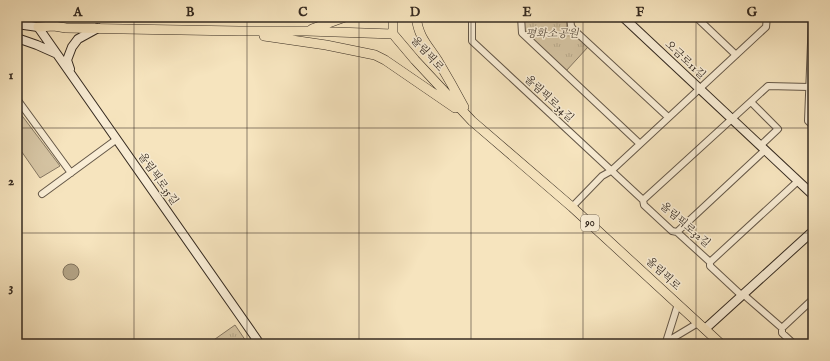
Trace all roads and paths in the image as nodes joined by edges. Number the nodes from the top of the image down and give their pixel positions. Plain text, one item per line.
1 (345, 17) edge
2 (393, 17) edge
3 (416, 17) edge
4 (472, 17) edge
5 (521, 17) edge
6 (570, 17) edge
7 (623, 17) edge
8 (696, 17) edge
9 (767, 17) edge
10 (812, 21) edge
11 (17, 24) edge
12 (38, 27) junction
13 (99, 28) junction
14 (307, 31) junction
15 (239, 32) junction
16 (393, 34) junction
17 (17, 38) edge
18 (56, 53) junction
19 (736, 55) junction
20 (72, 76) junction
21 (809, 87) junction
22 (699, 89) junction
23 (17, 99) edge
24 (751, 102) junction
25 (668, 117) junction
26 (732, 120) junction
27 (472, 121) junction
28 (813, 126) edge
29 (117, 139) junction
30 (640, 144) junction
31 (762, 148) junction
32 (611, 171) junction
33 (71, 173) junction
34 (798, 181) junction
35 (42, 194) dead end
36 (813, 195) edge
37 (643, 200) junction
38 (572, 207) junction
39 (813, 231) edge
40 (677, 232) junction
41 (710, 262) junction
42 (744, 295) junction
43 (813, 299) edge
44 (678, 304) junction
45 (702, 326) junction
46 (782, 328) junction
47 (665, 343) edge
48 (260, 344) edge
49 (721, 344) edge
50 (794, 344) edge

1 - 14 main road
2 - 16 main road
3 - 27 main road
4 - 32 street, 올림픽로34길
5 - 30 street
6 - 25 street
7 - 22 street, 오금로11길
8 - 19 street
9 - 19 street
10 - 21 street
11 - 12 street, 90
12 - 13 main road, 90
12 - 18 street, 올림픽로35길
13 - 15 main road, 90
13 - 20 street
14 - 15 main road, 90
14 - 16 main road, 90
15 - 27 main road, 90
16 - 27 main road, 올림픽로 / 90
17 - 18 street
18 - 20 street, 올림픽로35길
19 - 22 street
20 - 29 street, 올림픽로35길
21 - 24 street
21 - 28 street
22 - 25 street
22 - 26 street, 오금로11길
23 - 33 street
24 - 26 street
24 - 31 street
25 - 30 street
26 - 31 street, 오금로11길
26 - 37 street
27 - 38 main road, 올림픽로 / 90
29 - 33 street
29 - 48 street, 올림픽로35길
30 - 32 street
31 - 34 street, 오금로11길
31 - 40 street
32 - 37 street, 올림픽로32길
32 - 38 street
33 - 35 street
34 - 36 street, 오금로11길
34 - 41 street
37 - 40 street, 올림픽로32길
38 - 44 main road, 올림픽로 / 90
39 - 42 street
40 - 41 street, 올림픽로32길
41 - 42 street, 올림픽로32길
42 - 45 street
42 - 46 street, 올림픽로32길
43 - 46 street
44 - 45 main road, 올림픽로 / 90
44 - 47 street
45 - 47 street
45 - 49 main road, 올림픽로 / 90
46 - 50 street, 올림픽로32길

